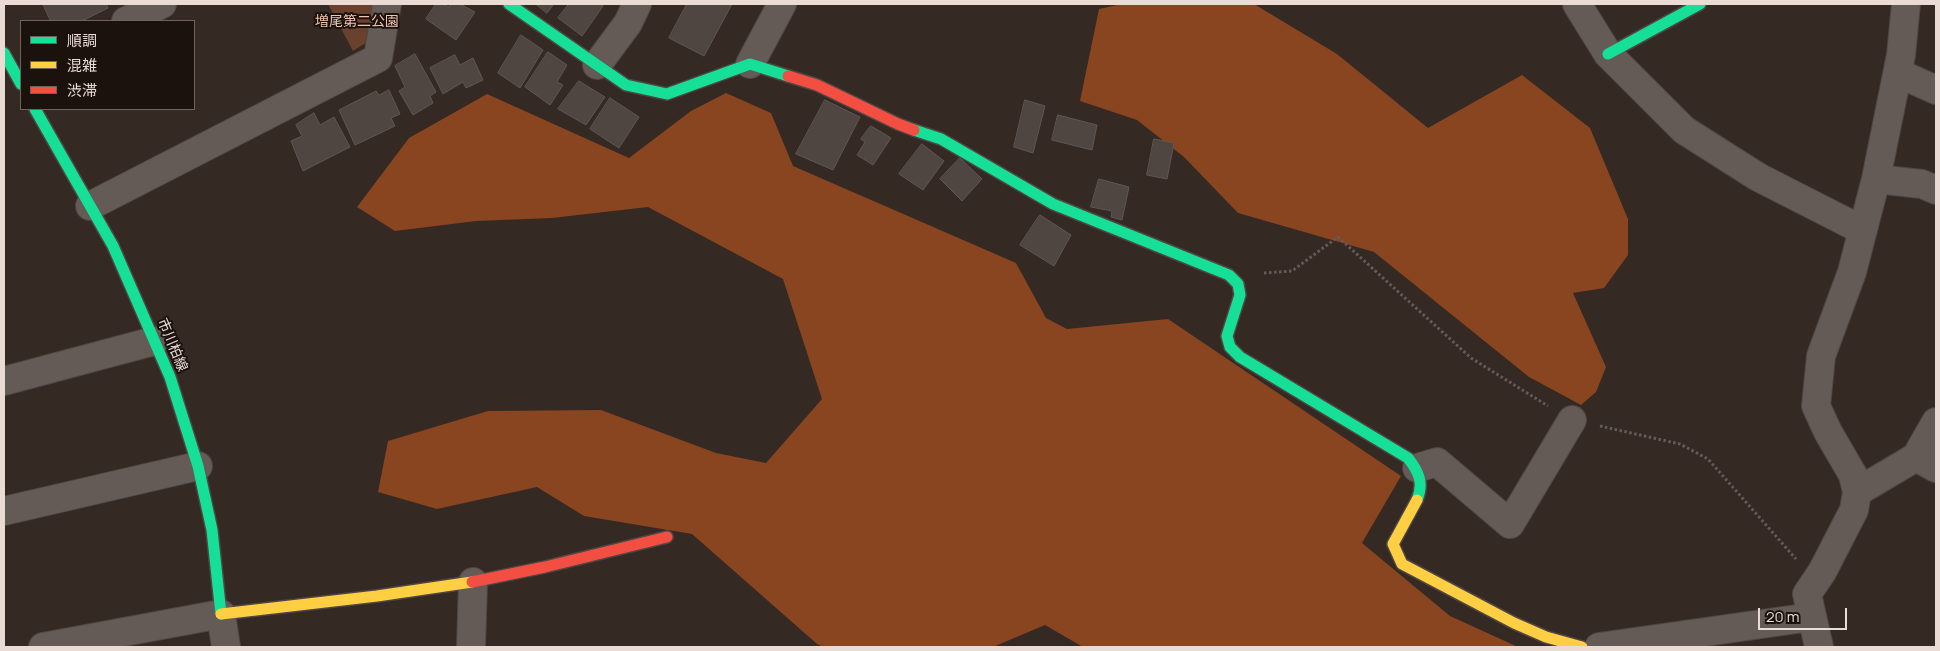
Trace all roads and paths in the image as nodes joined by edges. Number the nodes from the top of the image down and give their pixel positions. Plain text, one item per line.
1 (162, 4) edge
2 (387, 4) edge
3 (510, 4) edge
4 (637, 4) edge
5 (782, 4) edge
6 (1577, 4) edge
7 (1700, 4) edge
8 (1906, 4) edge
9 (128, 20) edge
10 (1608, 54) junction
11 (750, 64) junction
12 (597, 66) junction
13 (1898, 73) junction
14 (1936, 90) edge
15 (36, 110) edge
16 (1876, 179) junction
17 (1936, 190) edge
18 (90, 206) junction
19 (1862, 230) junction
20 (1229, 275) junction
21 (154, 341) junction
22 (4, 381) edge
23 (1572, 420) junction
24 (1936, 422) edge
25 (1926, 462) edge
26 (198, 466) junction
27 (1417, 468) junction
28 (1857, 492) junction
29 (4, 511) edge
30 (667, 537) dead end
31 (1816, 581) junction
32 (473, 582) junction
33 (221, 614) junction
34 (1811, 617) junction
35 (43, 647) edge
36 (226, 647) edge
37 (472, 647) edge
38 (1582, 647) edge
39 (1599, 647) edge
40 (1819, 647) edge

1 - 9 street
2 - 18 street
3 - 12 street
4 - 12 street
5 - 11 street
6 - 10 street
7 - 10 street
8 - 13 street
10 - 19 street
11 - 12 street
11 - 20 street
13 - 14 street
13 - 16 street
15 - 18 street, 市川柏線
16 - 17 street
16 - 19 street
18 - 21 street, 市川柏線
19 - 28 street
20 - 23 path
20 - 27 street
21 - 22 street
21 - 26 street, 市川柏線
23 - 27 street
23 - 31 path
24 - 25 street
25 - 28 street
26 - 29 street
26 - 33 street, 市川柏線
27 - 38 street
28 - 31 street
30 - 32 street
31 - 34 street
32 - 33 street
32 - 37 street
33 - 35 street
33 - 36 street
34 - 39 street
34 - 40 street

